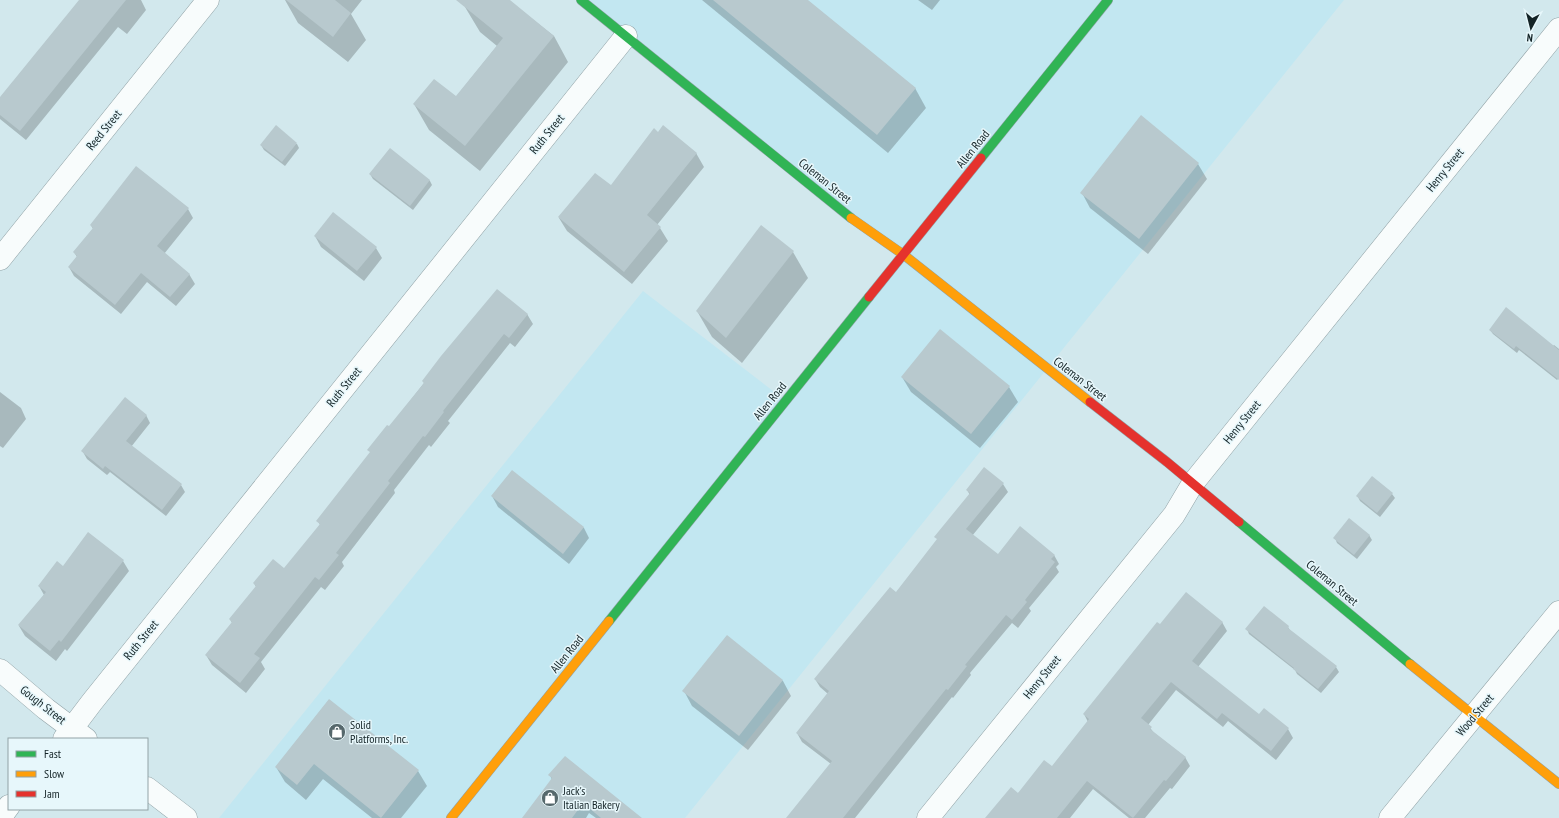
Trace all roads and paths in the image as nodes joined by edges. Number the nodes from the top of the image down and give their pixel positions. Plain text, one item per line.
1 (208, 0) edge
2 (582, 0) edge
3 (1108, 0) edge
4 (1559, 29) edge
5 (626, 36) junction
6 (904, 254) junction
7 (0, 259) edge
8 (1194, 483) junction
9 (1559, 612) edge
10 (0, 670) edge
11 (1474, 716) junction
12 (74, 735) edge
13 (1559, 784) edge
14 (148, 789) edge
15 (8, 807) edge
16 (0, 818) edge
17 (186, 818) edge
18 (451, 818) edge
19 (928, 818) edge
20 (1390, 818) edge

1 - 7 street, Reed Street
2 - 5 street, Coleman Street
3 - 6 street, Allen Road
4 - 8 street, Henry Street
5 - 6 street, Coleman Street
5 - 12 street, Ruth Street
6 - 8 street, Coleman Street
6 - 18 street, Allen Road
8 - 11 street, Coleman Street
8 - 19 street, Henry Street
9 - 11 street, Wood Street
10 - 12 street, Gough Street
11 - 13 street, Coleman Street
11 - 20 street, Wood Street
14 - 17 street
15 - 16 street

